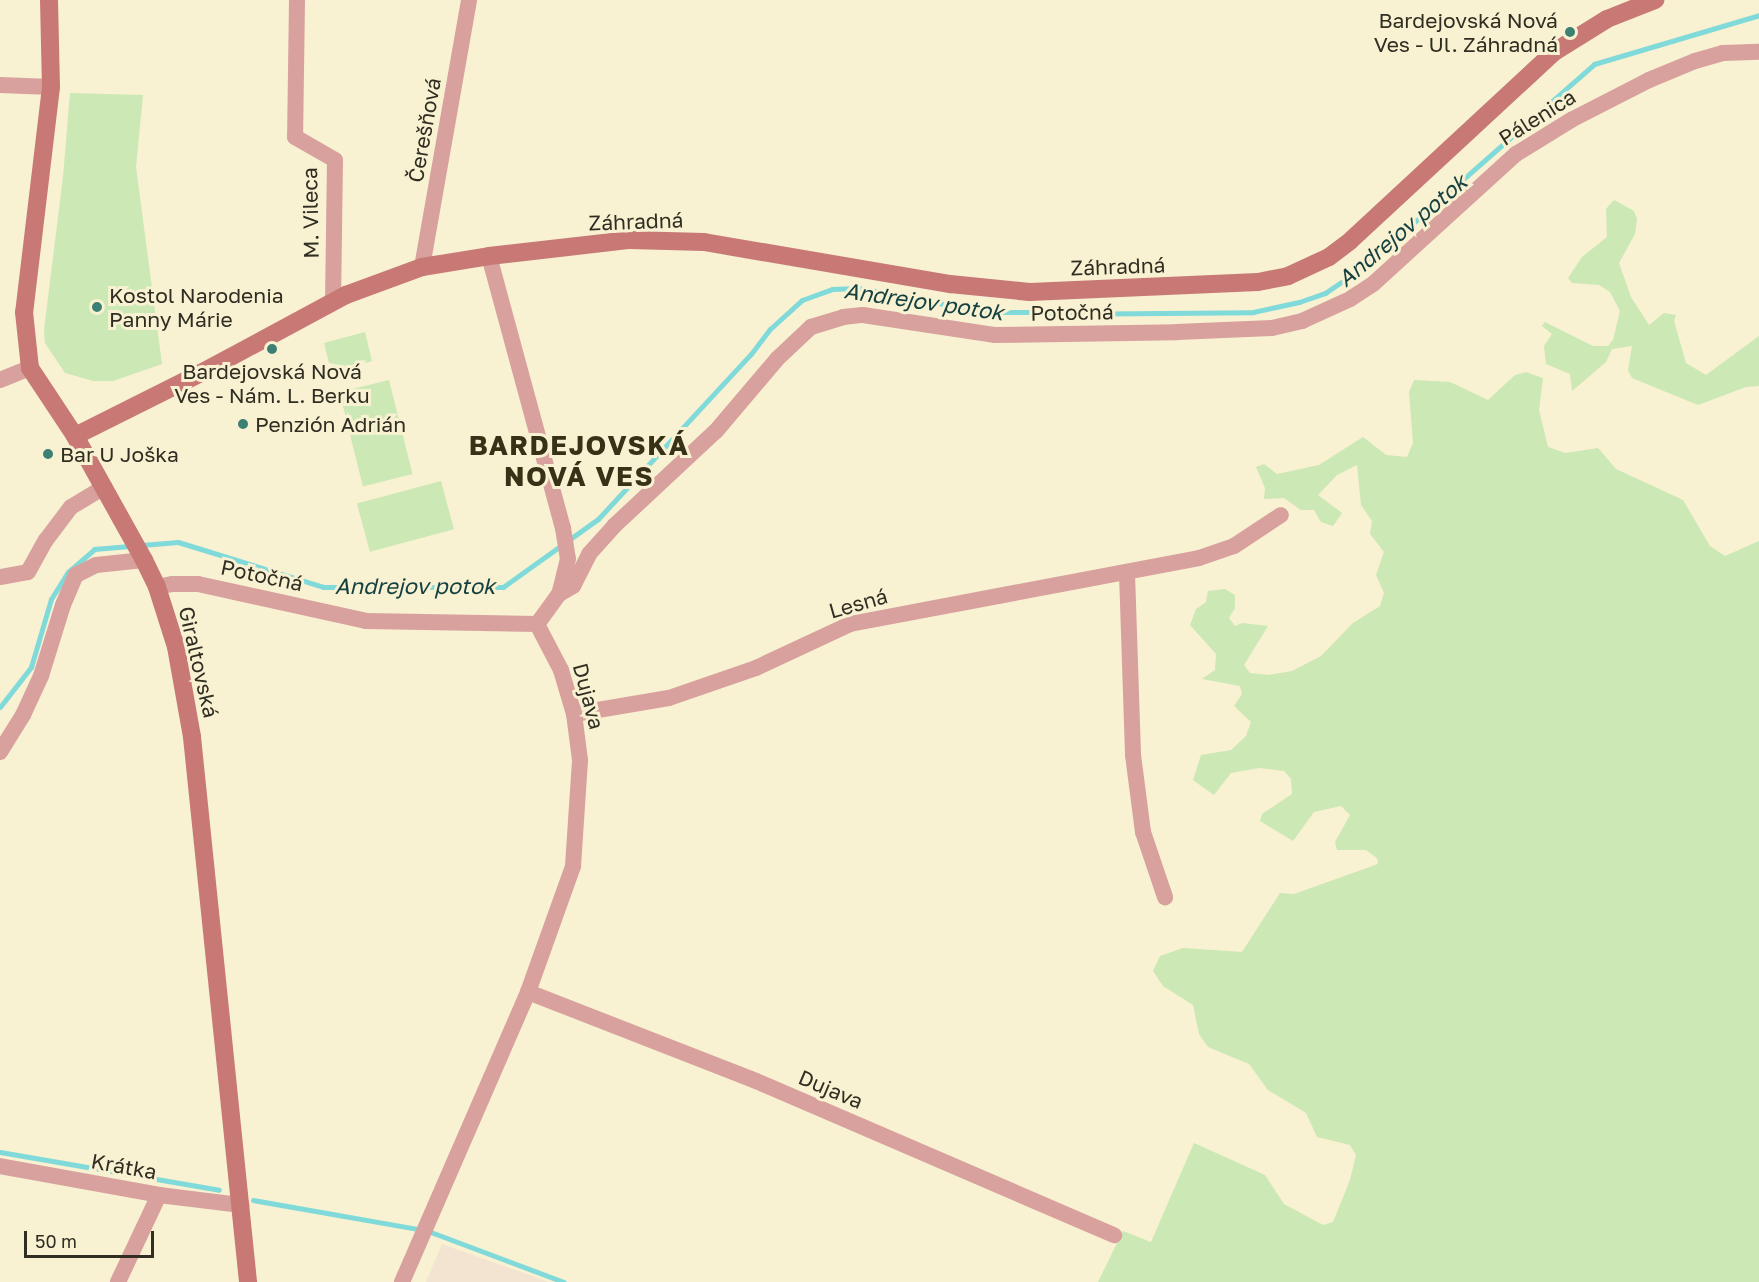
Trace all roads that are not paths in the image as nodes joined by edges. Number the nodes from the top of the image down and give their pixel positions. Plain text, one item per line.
1 (49, 0) edge
2 (297, 0) edge
3 (469, 0) edge
4 (1655, 0) edge
5 (1759, 52) edge
6 (0, 85) edge
7 (51, 87) junction
8 (489, 256) junction
9 (422, 267) junction
10 (1374, 284) joint
11 (333, 302) junction
12 (30, 368) junction
13 (0, 380) edge
14 (75, 436) junction
15 (104, 487) junction
16 (1281, 515) dead end
17 (144, 560) junction
18 (1127, 573) junction
19 (0, 577) edge
20 (157, 587) junction
21 (559, 594) junction
22 (537, 624) junction
23 (574, 714) junction
24 (0, 752) edge
25 (1165, 897) dead end
26 (528, 992) junction
27 (0, 1166) edge
28 (159, 1195) junction
29 (241, 1205) junction
30 (1114, 1235) dead end
31 (118, 1282) edge
32 (248, 1282) edge
33 (402, 1282) edge

1 - 7 street, Giraltovská
2 - 11 street, M. Vileca
3 - 9 street, Čerešňová
4 - 8 street, Záhradná
5 - 10 street, Pálenica
6 - 7 street
7 - 12 street, Giraltovská
8 - 9 street, Záhradná
8 - 21 street
9 - 11 street, Záhradná
10 - 21 street, Potočná
11 - 14 street, Záhradná
12 - 13 street
12 - 14 street, Giraltovská
14 - 15 street, Giraltovská
15 - 17 street, Giraltovská
15 - 19 street
16 - 18 street, Lesná
17 - 20 street, Giraltovská
17 - 24 street
18 - 23 street, Lesná
18 - 25 street
20 - 22 street, Potočná
20 - 29 street, Giraltovská
21 - 22 street
22 - 23 street, Dujava
23 - 26 street, Dujava
26 - 30 street, Dujava
26 - 33 street, Dujava
27 - 28 street, Krátka
28 - 29 street, Krátka
28 - 31 street
29 - 32 street, Giraltovská

